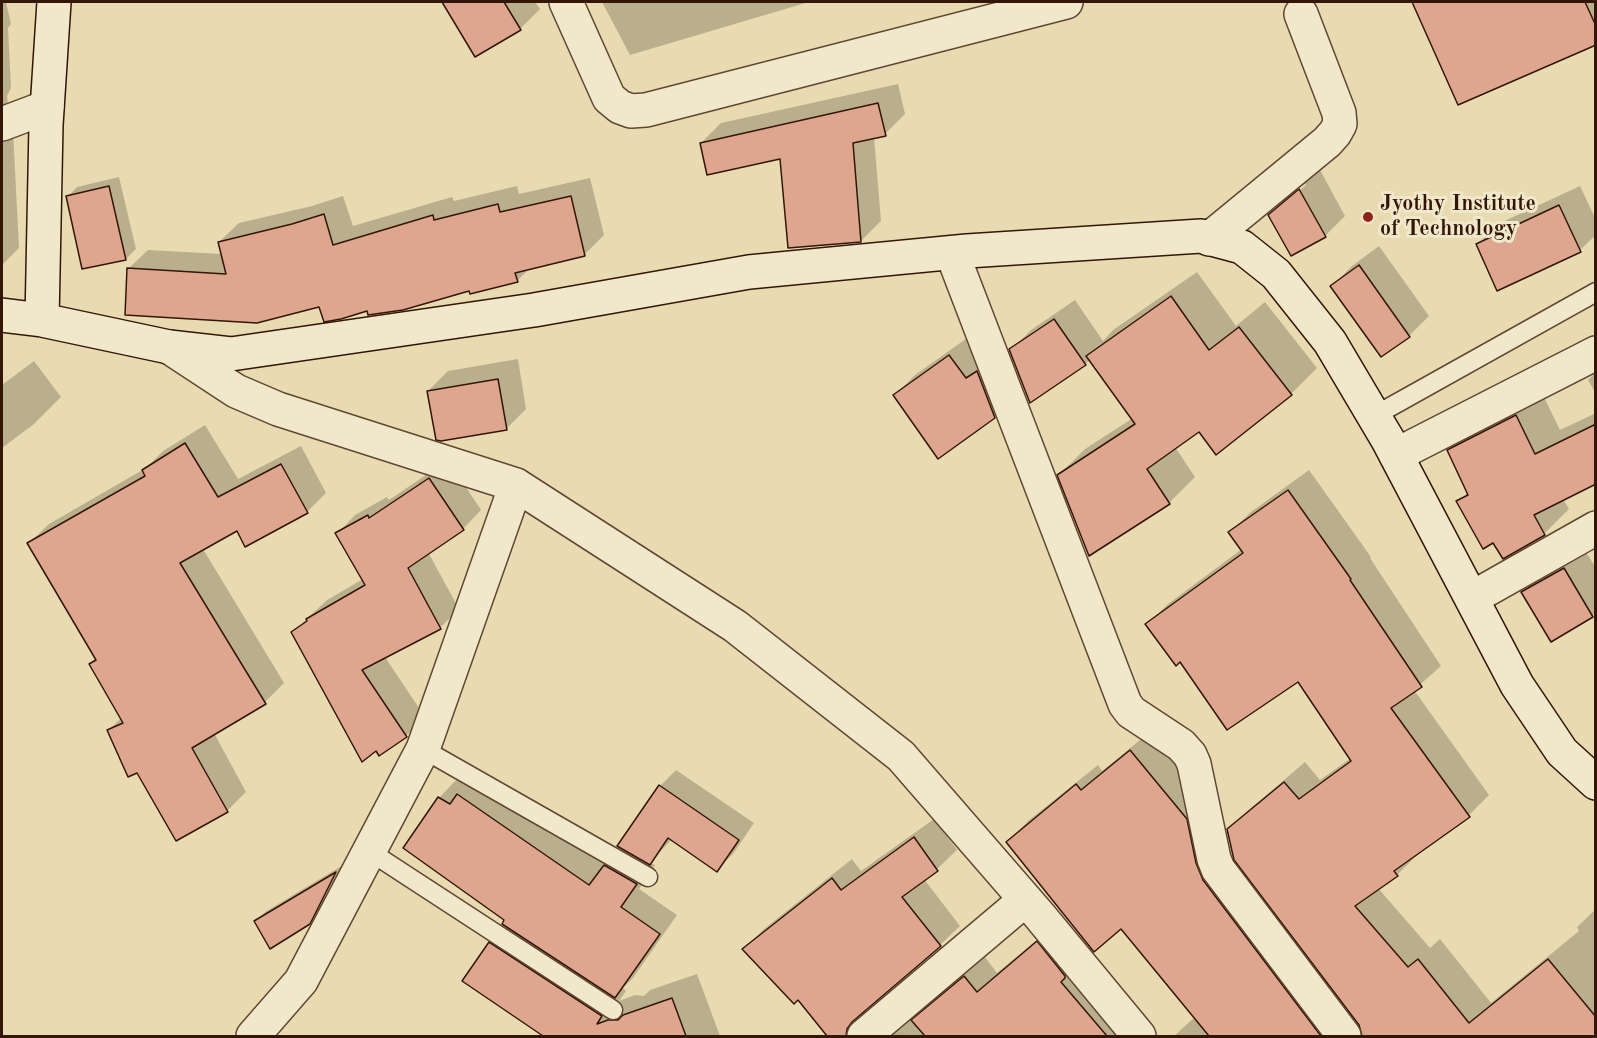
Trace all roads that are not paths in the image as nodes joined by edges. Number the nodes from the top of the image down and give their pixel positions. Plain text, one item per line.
1 (54, 2) edge
2 (566, 2) edge
3 (1066, 2) edge
4 (1299, 8) edge
5 (47, 107) junction
6 (2, 124) edge
7 (1209, 239) junction
8 (952, 253) junction
9 (1596, 292) edge
10 (2, 315) edge
11 (42, 320) junction
12 (169, 347) junction
13 (1596, 353) edge
14 (1374, 416) junction
15 (1396, 455) junction
16 (516, 485) junction
17 (1596, 528) edge
18 (1472, 598) junction
19 (423, 749) junction
20 (1596, 783) edge
21 (369, 851) junction
22 (648, 878) dead end
23 (1025, 900) junction
24 (613, 1010) dead end
25 (253, 1036) edge
26 (864, 1036) edge
27 (1139, 1036) edge
28 (1344, 1036) edge

1 - 5 street
2 - 3 street
4 - 7 street
5 - 6 street
5 - 11 street
7 - 8 street
7 - 14 street
8 - 12 street
8 - 28 street
9 - 14 lane
10 - 11 street
11 - 12 street
12 - 16 street
13 - 15 street
14 - 15 street
15 - 18 street
16 - 19 street
16 - 23 street
17 - 18 street
18 - 20 street
19 - 21 street
19 - 22 lane
21 - 24 lane
21 - 25 street
23 - 26 street
23 - 27 street

